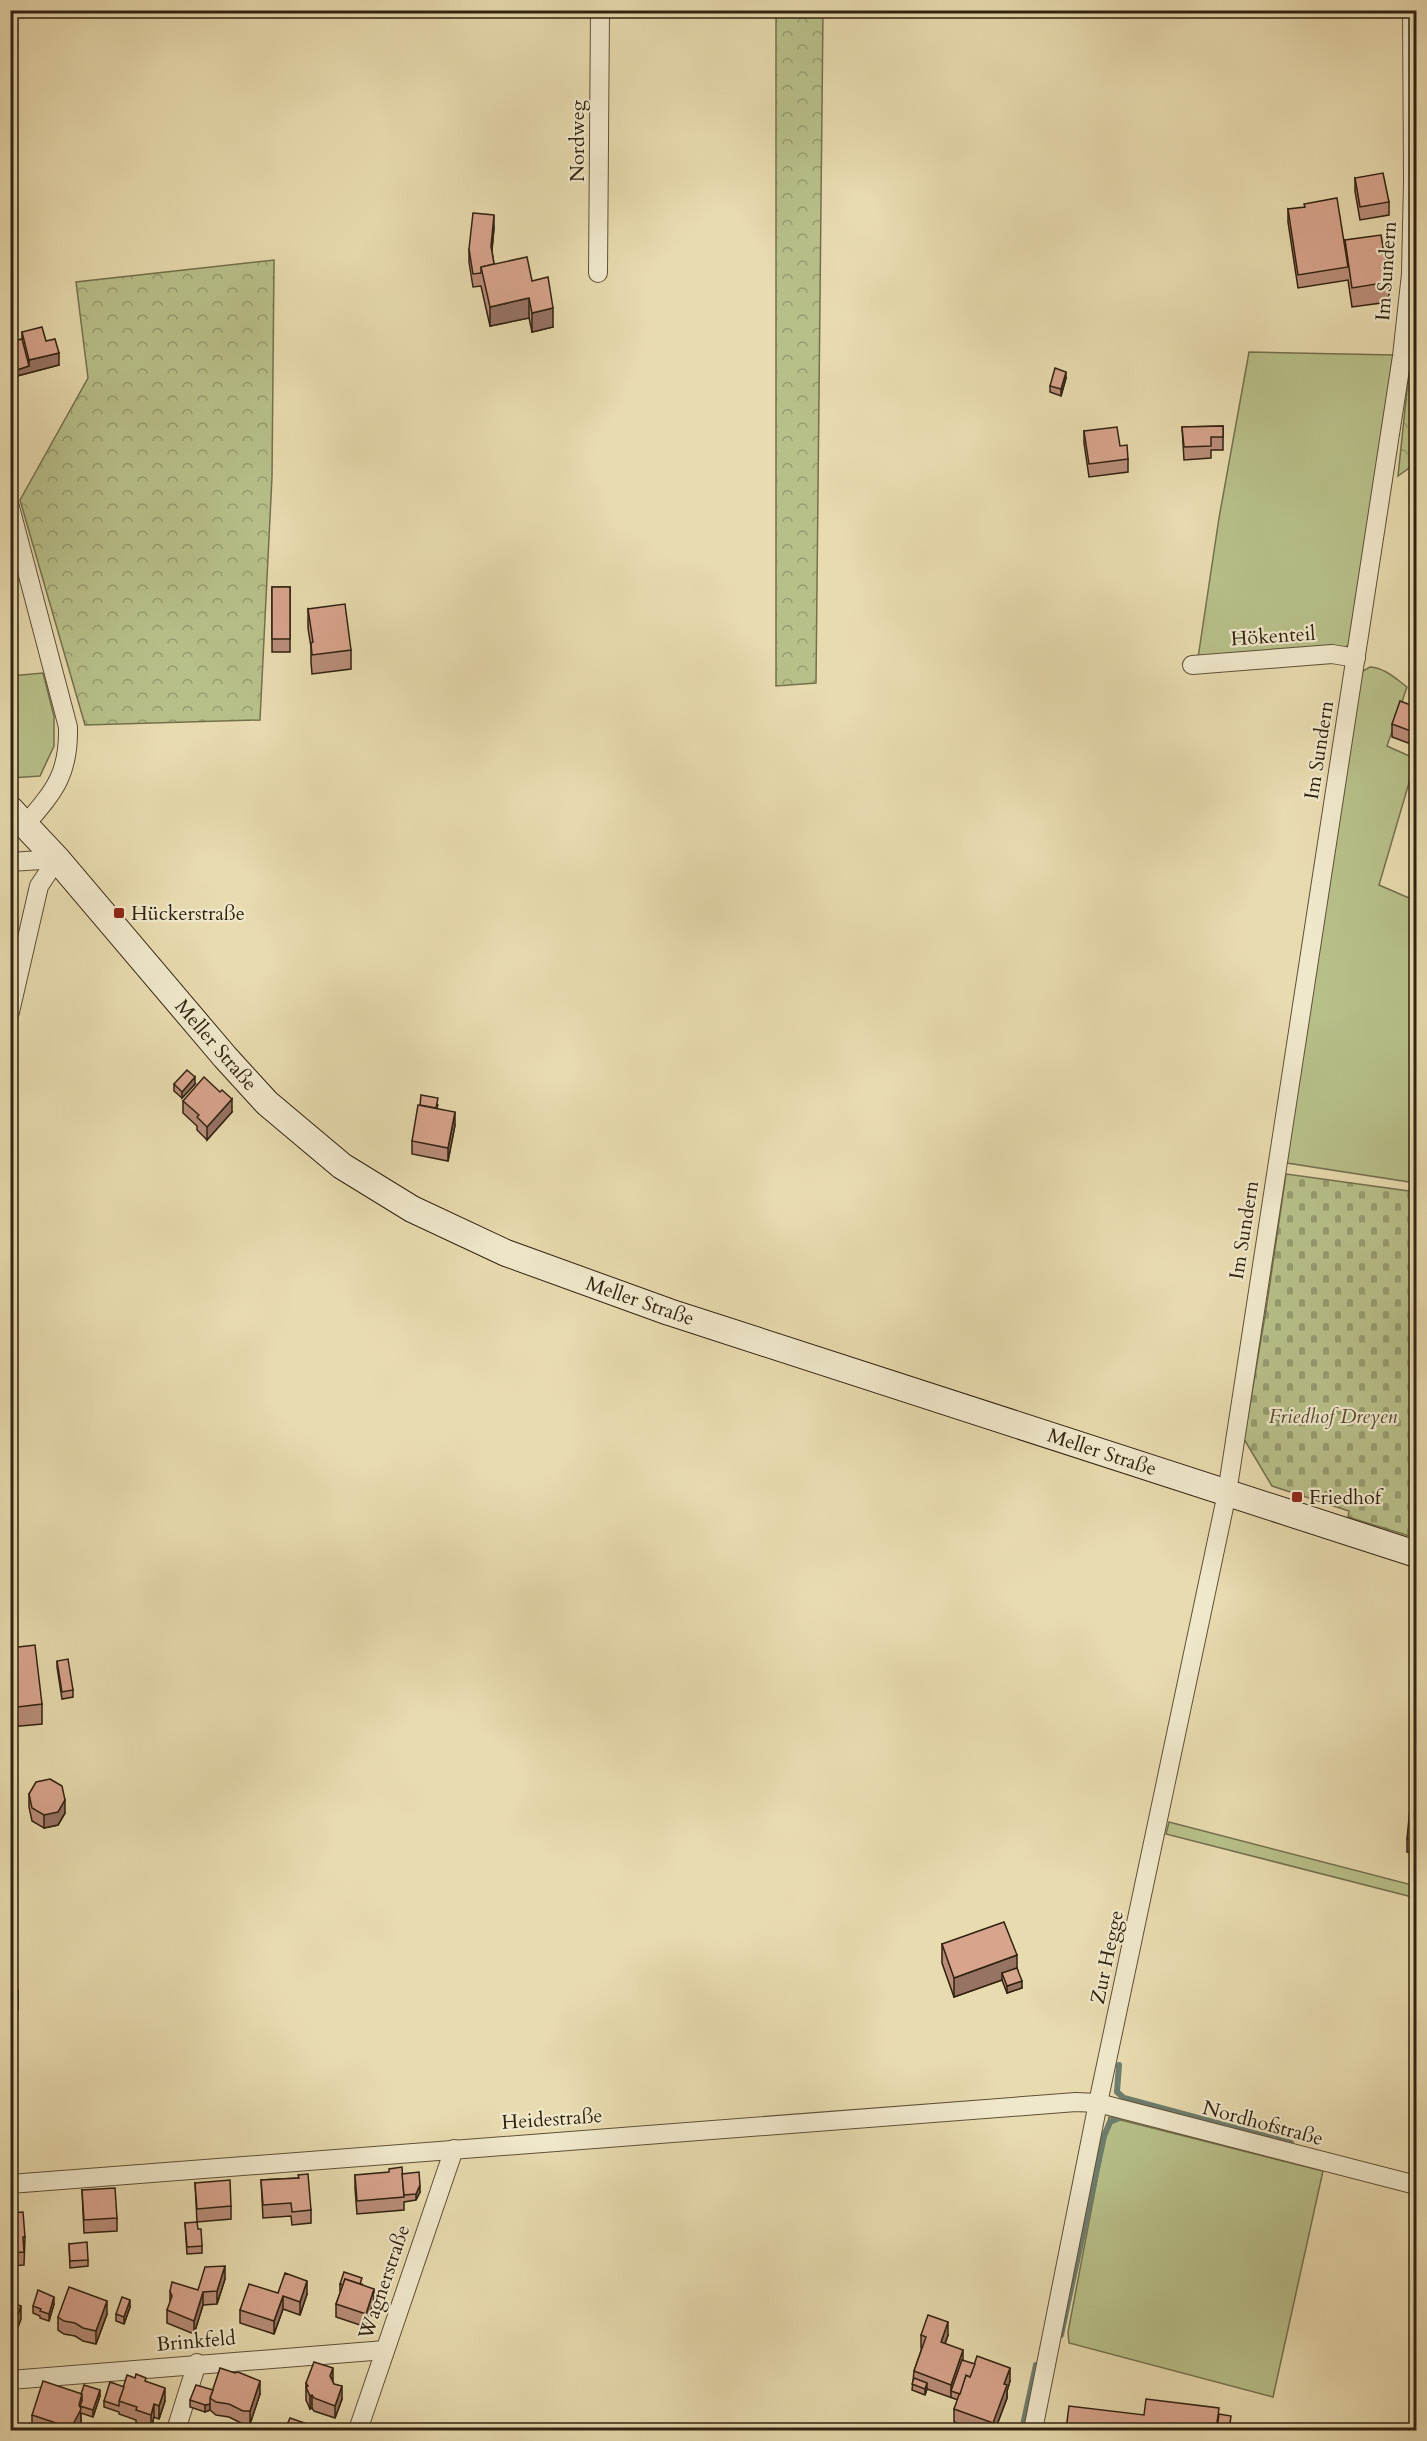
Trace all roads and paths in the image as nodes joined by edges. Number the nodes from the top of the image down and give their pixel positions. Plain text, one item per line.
1 (600, 10) edge
2 (1412, 10) edge
3 (598, 273) dead end
4 (10, 507) edge
5 (1356, 658) junction
6 (1192, 664) dead end
7 (18, 816) edge
8 (57, 859) junction
9 (10, 862) edge
10 (10, 1012) edge
11 (1227, 1493) junction
12 (1416, 1554) edge
13 (1098, 2103) junction
14 (454, 2149) junction
15 (10, 2184) edge
16 (1416, 2185) edge
17 (385, 2350) junction
18 (197, 2363) junction
19 (10, 2380) edge
20 (176, 2430) edge
21 (358, 2430) edge
22 (1033, 2430) edge

1 - 3 street, Nordweg
2 - 5 street, Im Sundern
4 - 7 street
5 - 6 street, Hökenteil
5 - 11 street, Im Sundern
7 - 8 main road, Meller Straße
8 - 9 street
8 - 10 street
8 - 11 main road, Meller Straße
11 - 12 main road, Meller Straße
11 - 13 street, Zur Hegge
13 - 14 street, Heidestraße
13 - 16 street, Nordhofstraße
13 - 22 street, Zur Hegge
14 - 15 street, Heidestraße
14 - 17 street, Wagnerstraße
17 - 18 street, Brinkfeld
17 - 21 street, Wagnerstraße
18 - 19 street, Brinkfeld
18 - 20 street

